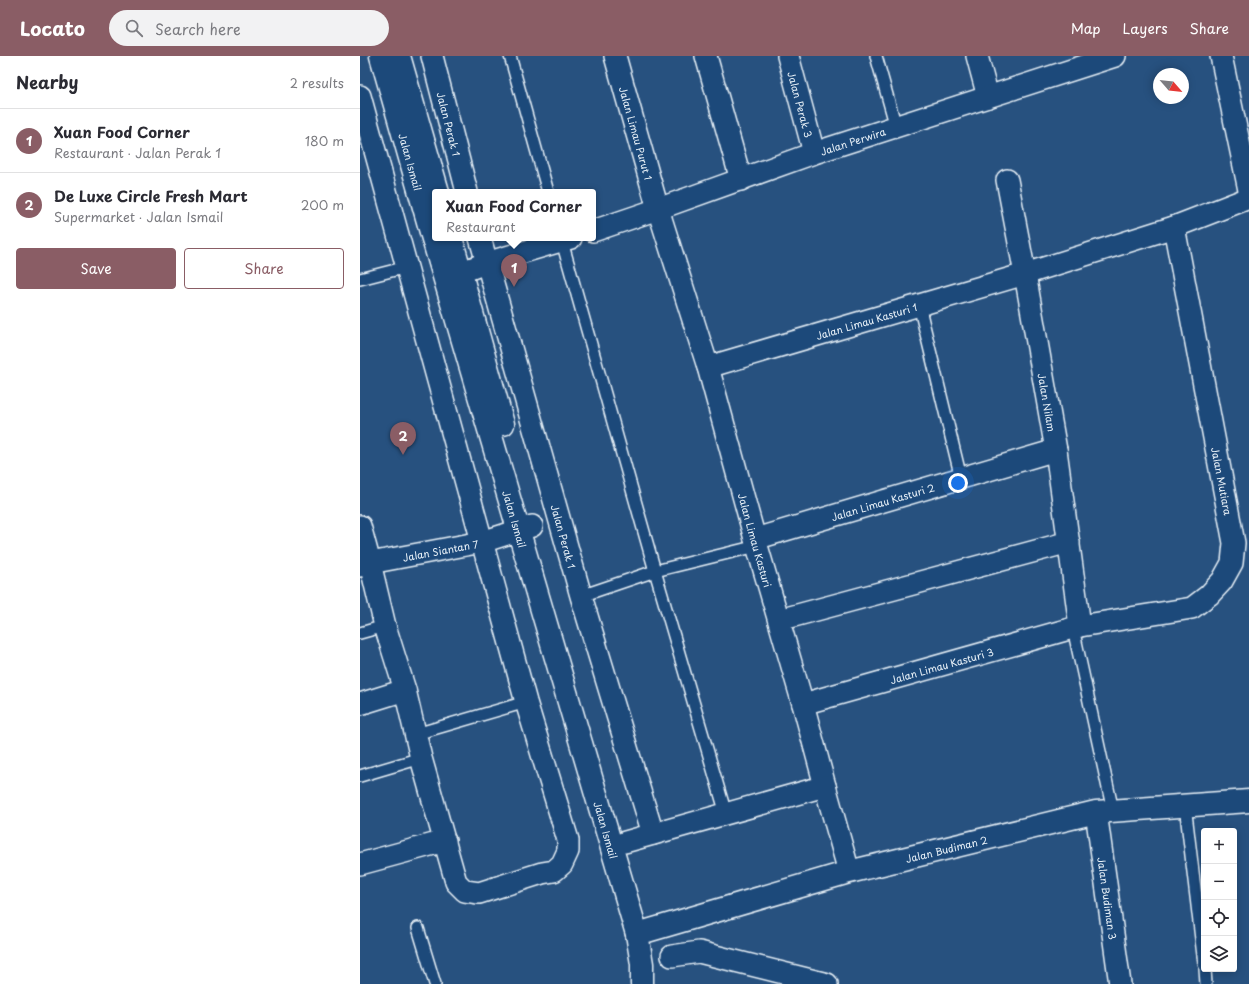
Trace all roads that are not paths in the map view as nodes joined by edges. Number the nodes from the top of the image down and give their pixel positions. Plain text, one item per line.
1 (367, 56) edge
2 (381, 56) edge
3 (400, 56) edge
4 (432, 56) edge
5 (510, 56) edge
6 (615, 56) edge
7 (706, 56) edge
8 (788, 56) edge
9 (876, 56) edge
10 (977, 56) edge
11 (1115, 56) edge
12 (1221, 56) edge
13 (360, 96) edge
14 (988, 97) junction
15 (1241, 109) edge
16 (896, 127) junction
17 (814, 153) junction
18 (742, 180) junction
19 (1007, 180) dead end
20 (437, 189) edge
21 (467, 189) edge
22 (547, 189) edge
23 (1249, 190) edge
24 (1249, 198) edge
25 (432, 208) edge
26 (658, 209) junction
27 (432, 218) edge
28 (1174, 227) junction
29 (596, 230) edge
30 (443, 241) edge
31 (481, 241) edge
32 (558, 241) edge
33 (566, 241) edge
34 (486, 263) junction
35 (407, 267) junction
36 (1025, 274) junction
37 (453, 275) junction
38 (360, 279) edge
39 (919, 305) junction
40 (708, 367) junction
41 (1056, 450) junction
42 (961, 478) junction
43 (360, 526) edge
44 (526, 529) junction
45 (482, 542) junction
46 (1069, 542) junction
47 (756, 543) junction
48 (365, 564) edge
49 (655, 571) junction
50 (581, 596) junction
51 (779, 620) junction
52 (385, 626) junction
53 (1076, 627) junction
54 (360, 633) edge
55 (405, 690) junction
56 (526, 702) junction
57 (360, 704) edge
58 (804, 704) junction
59 (416, 734) junction
60 (421, 758) junction
61 (360, 776) edge
62 (825, 786) junction
63 (1249, 801) edge
64 (1185, 806) junction
65 (1105, 811) junction
66 (726, 814) junction
67 (653, 834) junction
68 (445, 841) junction
69 (625, 842) junction
70 (360, 864) edge
71 (849, 872) junction
72 (418, 928) dead end
73 (643, 932) junction
74 (1201, 939) edge
75 (672, 956) dead end
76 (1205, 972) edge
77 (435, 984) edge
78 (642, 984) edge
79 (656, 984) edge
80 (827, 984) edge
81 (1120, 984) edge
82 (1206, 984) edge

1 - 27 street
2 - 25 street, Jalan Ismail
3 - 20 street, Jalan Ismail
4 - 21 street, Jalan Perak 1
5 - 22 lane
6 - 26 street, Jalan Limau Purut 1
7 - 18 street
8 - 17 street, Jalan Perak 3
9 - 16 lane
10 - 14 street
11 - 14 street, Jalan Perwira
12 - 15 street
13 - 35 street
14 - 16 street, Jalan Perwira
15 - 23 street
16 - 17 street, Jalan Perwira
17 - 18 street, Jalan Perwira
18 - 26 street, Jalan Perwira
19 - 36 street, Jalan Nilam
24 - 28 street, Jalan Limau Kasturi 1
26 - 29 street, Jalan Perwira
26 - 40 street, Jalan Limau Kasturi
28 - 36 street, Jalan Limau Kasturi 1
28 - 53 street, Jalan Mutiara
30 - 37 street, Jalan Ismail
31 - 34 street, Jalan Perak 1
32 - 34 street
33 - 49 lane
34 - 37 street
34 - 50 street, Jalan Perak 1
35 - 38 lane
35 - 45 street
36 - 39 street, Jalan Limau Kasturi 1
36 - 41 street, Jalan Nilam
37 - 44 street, Jalan Ismail
39 - 40 street, Jalan Limau Kasturi 1
39 - 42 lane
40 - 47 street, Jalan Limau Kasturi
41 - 42 street, Jalan Limau Kasturi 2
41 - 46 street, Jalan Nilam
42 - 47 street, Jalan Limau Kasturi 2
43 - 48 street
44 - 45 street, Jalan Siantan 7
44 - 69 street, Jalan Ismail
44 - 73 street, Jalan Ismail
45 - 48 street, Jalan Siantan 7
45 - 56 street
46 - 51 street
46 - 53 street, Jalan Nilam
47 - 49 lane
47 - 51 street, Jalan Limau Kasturi
48 - 52 street
49 - 50 lane
49 - 66 lane
50 - 67 street, Jalan Perak 1
51 - 58 street, Jalan Limau Kasturi
52 - 54 lane
52 - 55 street
53 - 58 street, Jalan Limau Kasturi 3
53 - 65 lane
55 - 57 street
55 - 59 street
56 - 59 lane
56 - 68 street
58 - 62 street, Jalan Limau Kasturi
59 - 60 street
60 - 61 lane
60 - 68 street
62 - 66 street
62 - 71 street, Jalan Limau Kasturi
63 - 64 street, Jalan Budiman 2
64 - 65 street, Jalan Budiman 2
64 - 74 lane
65 - 71 street, Jalan Budiman 2
65 - 81 street, Jalan Budiman 3
66 - 67 street
67 - 69 street
68 - 70 street
69 - 73 street, Jalan Ismail
71 - 73 street, Jalan Budiman 2
72 - 77 lane
73 - 78 street, Jalan Ismail
73 - 79 street, Jalan Ismail
75 - 80 street
76 - 82 lane

